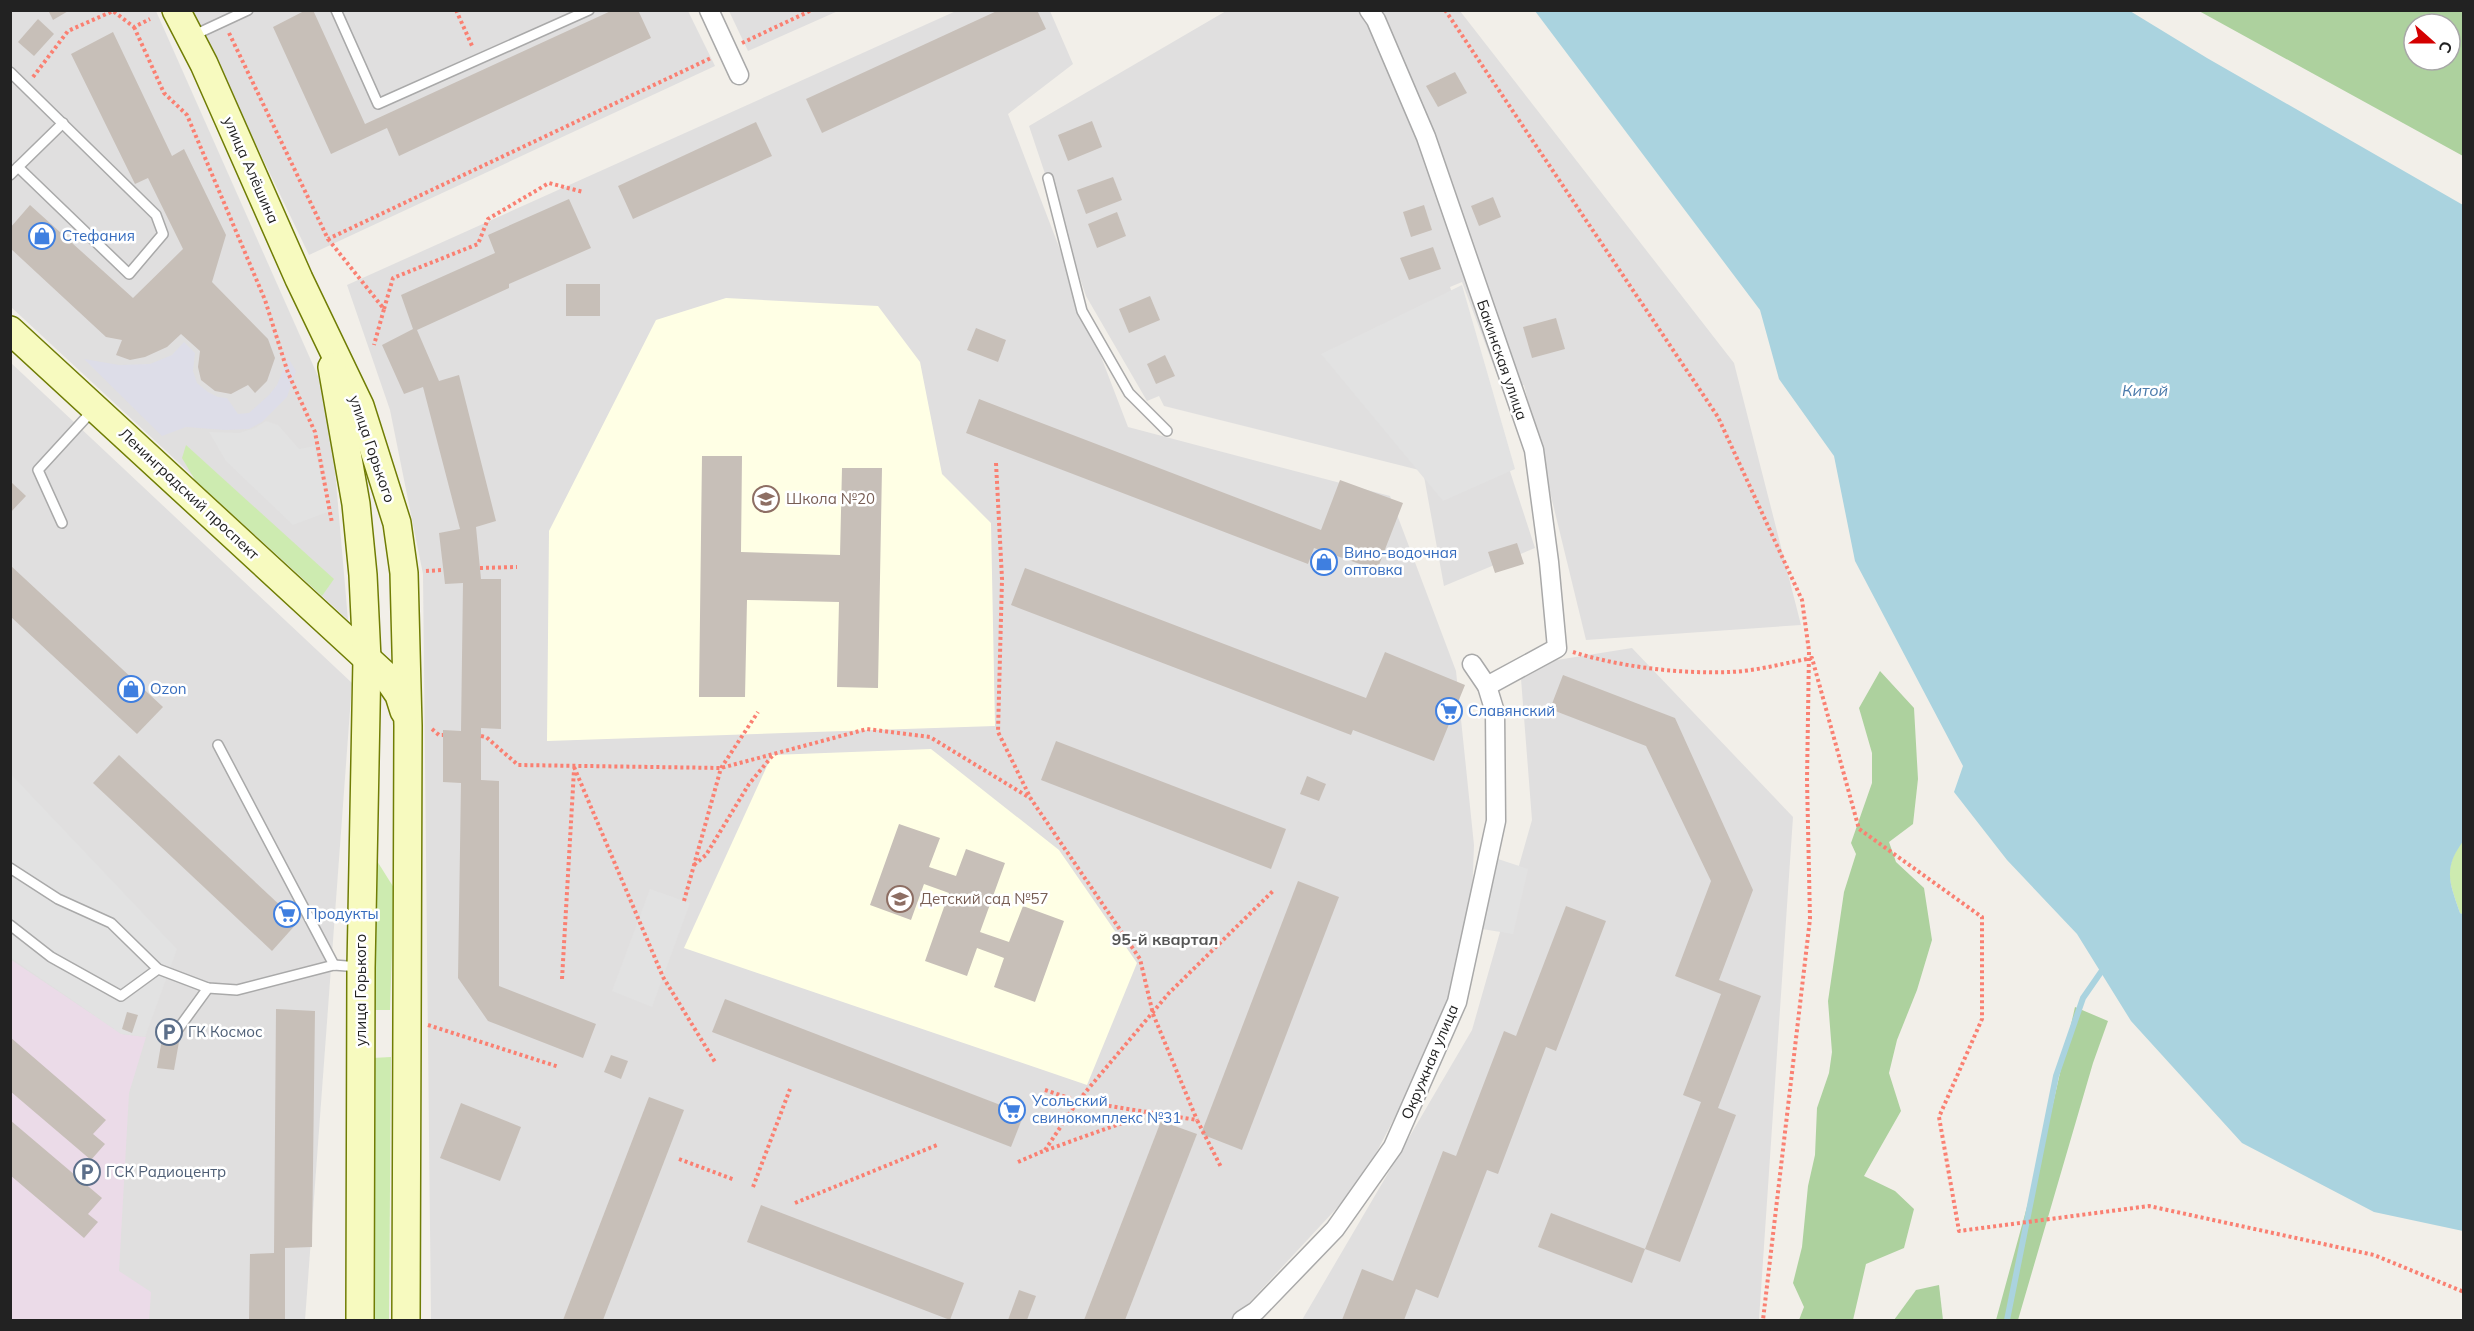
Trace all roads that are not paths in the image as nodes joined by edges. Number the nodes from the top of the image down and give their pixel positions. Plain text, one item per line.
1 (176, 10) edge
2 (248, 10) edge
3 (336, 10) edge
4 (590, 10) edge
5 (709, 10) edge
6 (1369, 10) edge
7 (190, 37) junction
8 (10, 72) edge
9 (739, 75) dead end
10 (63, 123) junction
11 (18, 167) junction
12 (10, 175) edge
13 (1048, 178) dead end
14 (10, 330) edge
15 (325, 330) junction
16 (95, 408) junction
17 (1167, 430) dead end
18 (62, 523) dead end
19 (367, 659) junction
20 (1472, 664) dead end
21 (1487, 686) junction
22 (408, 726) junction
23 (218, 745) dead end
24 (10, 868) edge
25 (10, 925) edge
26 (334, 965) junction
27 (361, 968) junction
28 (158, 969) junction
29 (208, 988) junction
30 (176, 1032) dead end
31 (406, 1050) junction
32 (361, 1059) junction
33 (360, 1320) edge
34 (406, 1320) edge
35 (1242, 1320) edge

1 - 7 main road, улица Алёшина
2 - 7 lane
3 - 4 lane
5 - 9 street
6 - 21 street, Бакинская улица
7 - 15 main road, улица Алёшина
8 - 10 lane
10 - 11 lane
10 - 11 lane
11 - 12 lane
13 - 17 lane
14 - 16 main road, Ленинградский проспект
15 - 19 main road, улица Горького
15 - 22 main road, улица Горького
16 - 18 lane
16 - 19 main road, Ленинградский проспект
19 - 22 main road, улица Горького
19 - 27 main road, улица Горького
20 - 21 street
21 - 35 street, Окружная улица
22 - 31 main road, улица Горького
23 - 26 lane
24 - 28 lane
25 - 28 lane
26 - 27 lane
26 - 29 lane
27 - 32 main road, улица Горького
28 - 29 lane
29 - 30 lane
31 - 32 main road
31 - 34 main road, улица Горького
32 - 33 main road, улица Горького

